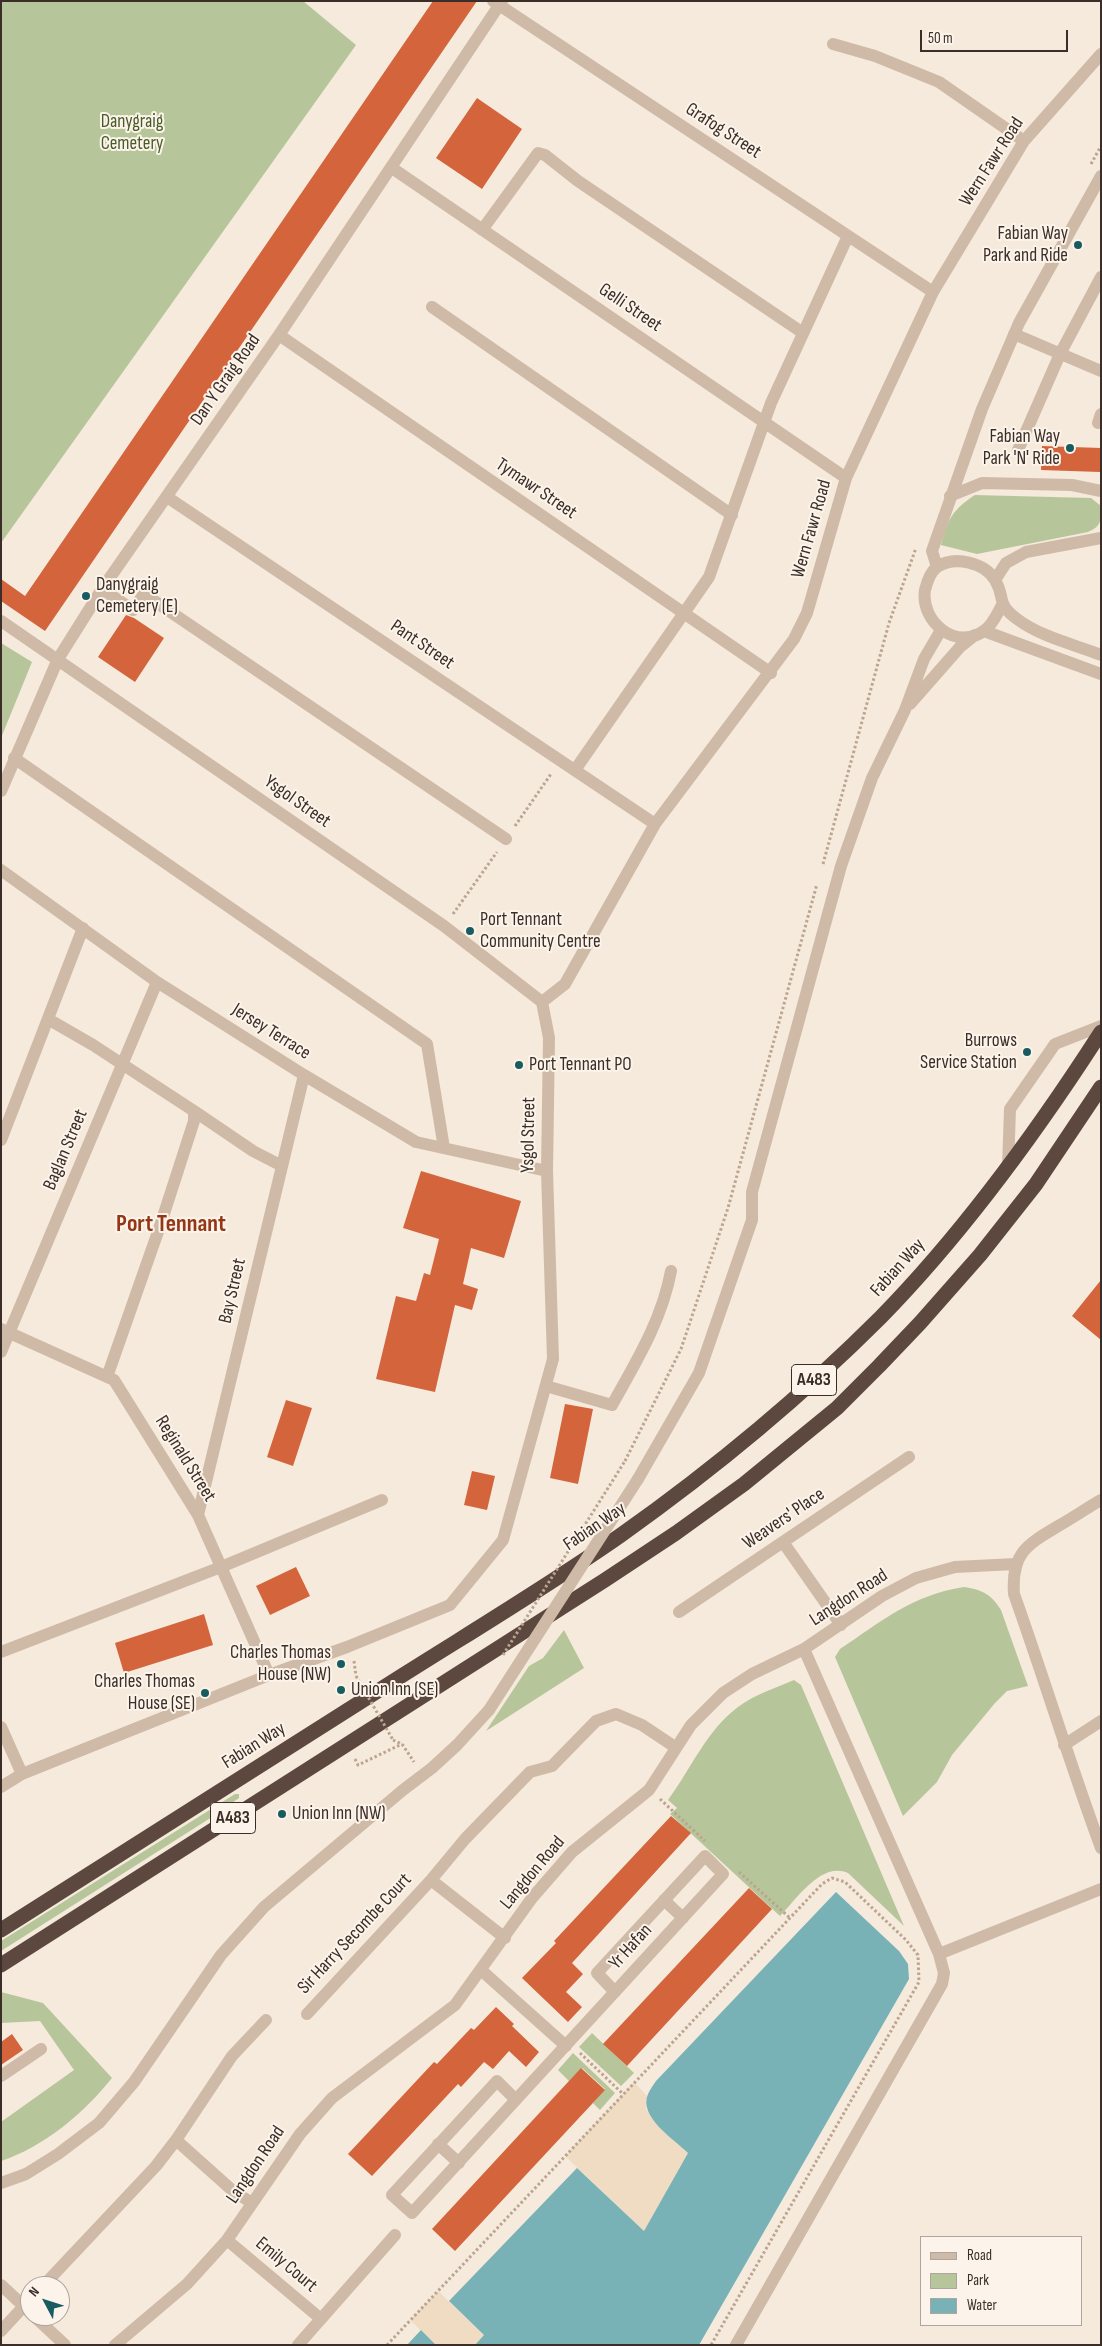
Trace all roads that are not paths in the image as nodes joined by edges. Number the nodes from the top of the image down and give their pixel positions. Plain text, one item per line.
1 (498, 3) edge
2 (833, 44) dead end
3 (1101, 54) edge
4 (1024, 141) junction
5 (392, 168) junction
6 (1101, 176) edge
7 (482, 230) junction
8 (848, 236) junction
9 (1101, 277) edge
10 (932, 292) junction
11 (432, 307) dead end
12 (803, 333) junction
13 (1014, 334) junction
14 (279, 335) junction
15 (1060, 354) junction
16 (1101, 371) edge
17 (765, 422) junction
18 (1018, 450) dead end
19 (846, 478) junction
20 (1101, 491) edge
21 (950, 496) junction
22 (167, 497) junction
23 (732, 515) junction
24 (1101, 538) edge
25 (937, 568) junction
26 (995, 580) junction
27 (102, 589) junction
28 (1002, 605) junction
29 (683, 613) junction
30 (1, 621) edge
31 (941, 630) junction
32 (979, 633) junction
33 (1101, 655) edge
34 (58, 659) junction
35 (771, 673) junction
36 (1101, 674) edge
37 (905, 710) junction
38 (14, 758) junction
39 (575, 770) junction
40 (1, 791) edge
41 (655, 824) junction
42 (506, 839) dead end
43 (1, 870) edge
44 (83, 928) junction
45 (157, 982) junction
46 (542, 1002) junction
47 (48, 1019) junction
48 (1101, 1026) edge
49 (1101, 1032) edge
50 (122, 1065) junction
51 (304, 1075) junction
52 (1101, 1087) edge
53 (194, 1112) junction
54 (1, 1140) edge
55 (444, 1148) junction
56 (282, 1166) junction
57 (1008, 1167) junction
58 (547, 1171) junction
59 (671, 1271) dead end
60 (6, 1330) edge
61 (1, 1352) edge
62 (107, 1377) junction
63 (546, 1386) junction
64 (909, 1457) dead end
65 (382, 1500) dead end
66 (1101, 1500) edge
67 (198, 1515) junction
68 (783, 1542) junction
69 (1015, 1564) junction
70 (221, 1566) junction
71 (679, 1612) dead end
72 (841, 1625) junction
73 (804, 1649) junction
74 (1, 1652) edge
75 (269, 1675) junction
76 (1101, 1721) edge
77 (1, 1726) edge
78 (1064, 1745) junction
79 (675, 1747) junction
80 (22, 1774) junction
81 (1, 1787) edge
82 (1101, 1848) edge
83 (431, 1880) junction
84 (1101, 1889) edge
85 (664, 1900) junction
86 (683, 1918) junction
87 (1, 1930) edge
88 (505, 1938) junction
89 (939, 1954) junction
90 (1, 1966) edge
91 (482, 1970) junction
92 (615, 1992) junction
93 (307, 2014) dead end
94 (266, 2020) dead end
95 (568, 2044) junction
96 (41, 2049) dead end
97 (1, 2076) edge
98 (516, 2100) junction
99 (176, 2140) junction
100 (438, 2144) junction
101 (459, 2163) junction
102 (1, 2183) edge
103 (252, 2204) junction
104 (395, 2235) dead end
105 (228, 2240) junction
106 (52, 2276) edge
107 (1, 2285) edge
108 (20, 2303) edge
109 (20, 2315) edge
110 (321, 2319) junction
111 (45, 2326) edge
112 (1, 2331) edge
113 (65, 2345) edge
114 (115, 2345) edge
115 (298, 2345) edge
116 (736, 2345) edge

1 - 5 street, Dan Y Graig Road
1 - 8 street, Grafog Street
2 - 4 street
3 - 4 street, Wern Fawr Road
4 - 10 street, Wern Fawr Road
5 - 7 street, Gelli Street
5 - 14 street, Dan Y Graig Road
6 - 13 street
7 - 12 street
7 - 17 street, Gelli Street
8 - 10 street, Grafog Street
8 - 12 street
9 - 15 street
10 - 19 street, Wern Fawr Road
11 - 23 street
12 - 17 street
13 - 15 street
13 - 21 street
14 - 22 street, Dan Y Graig Road
14 - 29 street, Tymawr Street
15 - 16 street
15 - 18 street
17 - 19 street, Gelli Street
17 - 23 street
19 - 35 street, Wern Fawr Road
20 - 21 street
21 - 25 street
22 - 27 street, Dan Y Graig Road
22 - 39 street, Pant Street
23 - 29 street
24 - 26 street
25 - 26 street
25 - 31 street
26 - 28 street
27 - 34 street, Dan Y Graig Road
27 - 42 street
28 - 32 street
28 - 33 street
29 - 35 street, Tymawr Street
29 - 39 street
30 - 34 street, Ysgol Street
31 - 32 street
31 - 37 street
32 - 36 street
32 - 37 street
34 - 38 street, Dan Y Graig Road
34 - 46 street, Ysgol Street
35 - 41 street, Wern Fawr Road
37 - 102 street, bridge
38 - 40 street, Dan Y Graig Road
38 - 55 street
39 - 41 street, Pant Street
41 - 46 street, Wern Fawr Road
43 - 44 street, Jersey Terrace
44 - 45 street, Jersey Terrace
44 - 47 street
45 - 50 street, Baglan Street
45 - 51 street, Jersey Terrace
46 - 58 street, Ysgol Street
47 - 50 street
47 - 54 street
48 - 57 street
49 - 57 highway, Fabian Way / A483
50 - 53 street
50 - 60 street, Baglan Street
51 - 55 street, Jersey Terrace
51 - 56 street, Bay Street
52 - 90 highway, A483
53 - 56 street
53 - 62 street
55 - 58 street, Jersey Terrace
56 - 67 street, Bay Street
57 - 87 highway, Fabian Way / A483
58 - 63 street, Ysgol Street
59 - 63 street
60 - 61 street, Baglan Street
60 - 62 street, Reginald Street
62 - 67 street, Reginald Street
63 - 75 street, Ysgol Street
64 - 68 street, Weavers' Place
65 - 70 street
66 - 69 street
67 - 70 street, Reginald Street
68 - 71 street, Weavers' Place
68 - 72 street
69 - 72 street, Langdon Road
69 - 78 street
70 - 74 street
70 - 75 street, Reginald Street
72 - 73 street, Langdon Road
73 - 79 street, Langdon Road
73 - 89 street
75 - 80 street
76 - 78 street
77 - 80 street
78 - 82 street
79 - 83 street, Sir Harry Secombe Court
79 - 88 street, Langdon Road
80 - 81 street
83 - 88 street, Sir Harry Secombe Court
83 - 93 street, Sir Harry Secombe Court
84 - 89 street
85 - 86 street
85 - 86 street, Yr Hafan
85 - 92 street
86 - 92 street, Yr Hafan
88 - 91 street, Langdon Road
89 - 116 street
91 - 95 street
91 - 103 street, Langdon Road
92 - 95 street, Yr Hafan
94 - 99 street
95 - 98 street, Yr Hafan
96 - 97 street
98 - 100 street
98 - 101 street, Yr Hafan
99 - 103 street
99 - 106 street
100 - 101 street
100 - 101 street, Yr Hafan
103 - 105 street, Langdon Road
104 - 110 street, Emily Court
105 - 110 street, Emily Court
105 - 114 street, Langdon Road
107 - 108 street
109 - 112 street
110 - 115 street, Emily Court
111 - 113 street

